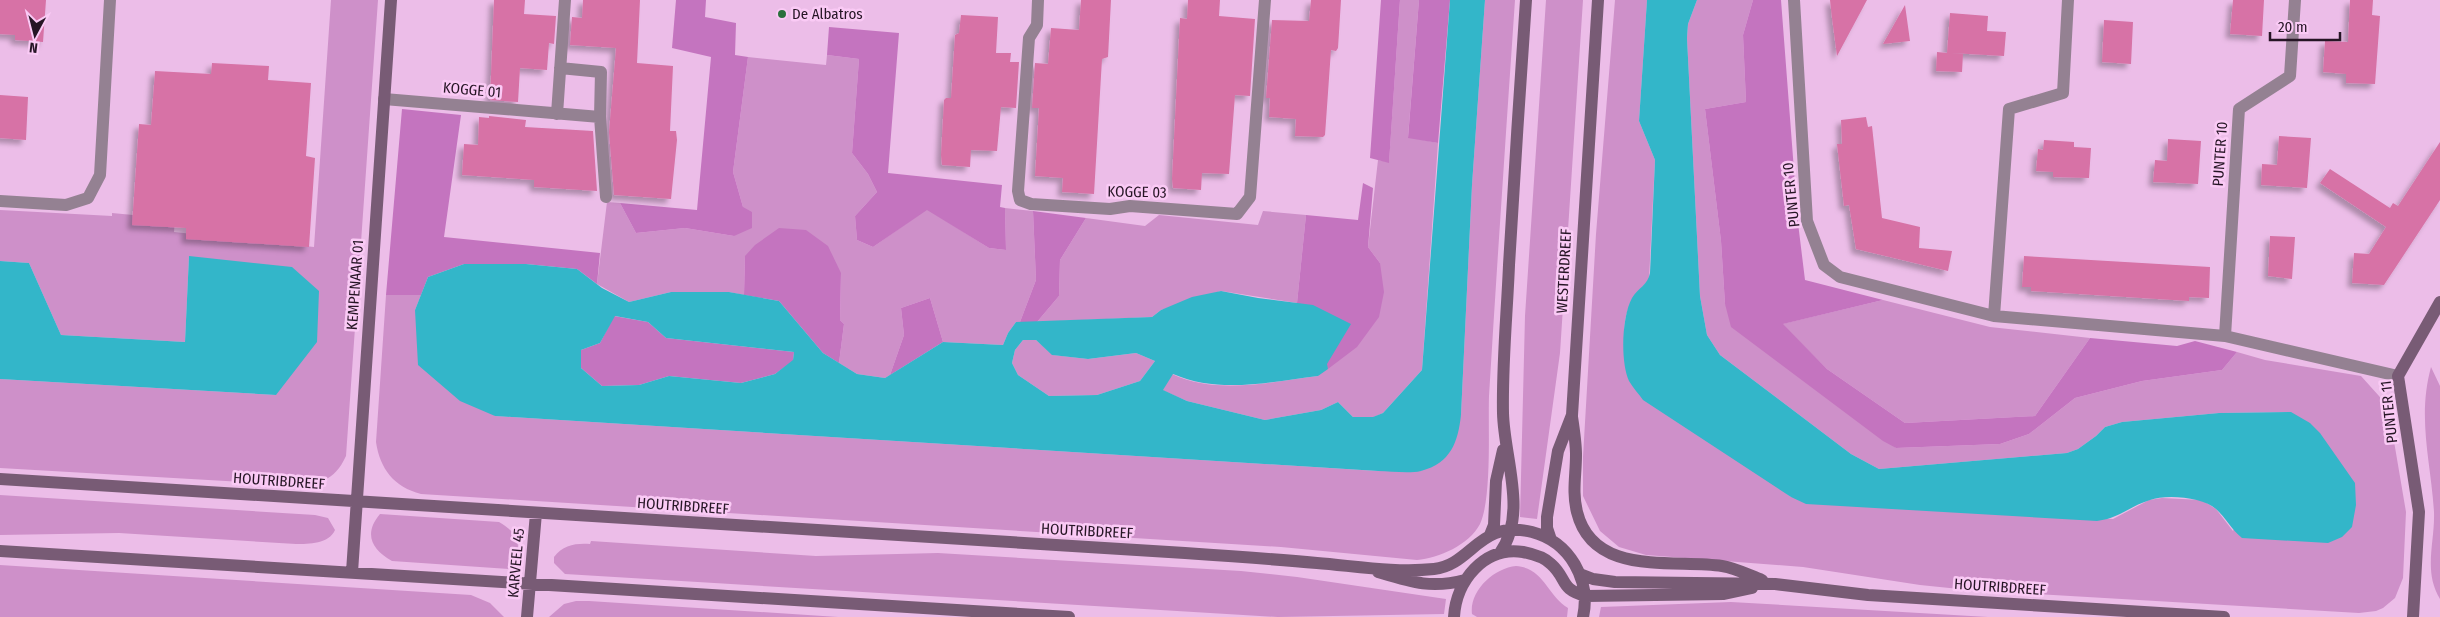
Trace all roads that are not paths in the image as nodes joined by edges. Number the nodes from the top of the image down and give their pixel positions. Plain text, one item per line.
1 (110, 0) edge
2 (392, 0) edge
3 (565, 0) edge
4 (1038, 0) edge
5 (1265, 0) edge
6 (1526, 0) edge
7 (1598, 0) edge
8 (1794, 0) edge
9 (2068, 0) edge
10 (2295, 0) edge
11 (560, 68) junction
12 (384, 98) junction
13 (557, 114) junction
14 (600, 117) junction
15 (606, 196) dead end
16 (0, 201) edge
17 (2440, 302) edge
18 (1994, 316) junction
19 (2225, 336) junction
20 (2398, 376) junction
21 (1572, 415) junction
22 (1505, 445) junction
23 (0, 479) edge
24 (357, 502) junction
25 (536, 513) junction
26 (1512, 530) junction
27 (1490, 535) junction
28 (1551, 540) junction
29 (0, 551) edge
30 (1500, 553) junction
31 (1364, 568) junction
32 (352, 572) junction
33 (1580, 574) junction
34 (1465, 580) junction
35 (530, 583) junction
36 (1775, 584) junction
37 (1586, 596) junction
38 (527, 617) edge
39 (1069, 617) edge
40 (1454, 617) edge
41 (1583, 617) edge
42 (2224, 617) edge
43 (2414, 617) edge

1 - 16 street
2 - 12 main road, KEMPENAAR 01
3 - 11 street
4 - 5 street, KOGGE 03
6 - 22 main road
7 - 21 main road, WESTERDREEF
8 - 18 street, PUNTER 10
9 - 18 street
10 - 19 street, PUNTER 10
11 - 13 street
11 - 14 street
12 - 13 street, KOGGE 01
12 - 24 main road, KEMPENAAR 01
13 - 14 street, KOGGE 01
14 - 15 street
17 - 20 main road, PUNTER 11
18 - 19 street, PUNTER 10
19 - 20 street, PUNTER 10
20 - 43 main road, PUNTER 11
21 - 28 main road, WESTERDREEF
21 - 36 main road
22 - 26 main road
22 - 27 main road
23 - 24 main road, HOUTRIBDREEF
24 - 25 main road, HOUTRIBDREEF
24 - 32 main road, KEMPENAAR 01
25 - 31 main road, HOUTRIBDREEF
25 - 35 main road, KARVEEL 45
26 - 27 main road
26 - 28 main road
26 - 30 main road
27 - 31 main road, HOUTRIBDREEF
28 - 33 main road
29 - 32 main road
30 - 34 main road
30 - 37 main road
31 - 34 main road, HOUTRIBDREEF
32 - 35 main road
33 - 36 main road, HOUTRIBDREEF
33 - 37 main road
34 - 40 main road
35 - 38 main road, KARVEEL 45
35 - 39 main road
36 - 37 main road, HOUTRIBDREEF
36 - 42 main road, HOUTRIBDREEF
37 - 41 main road

